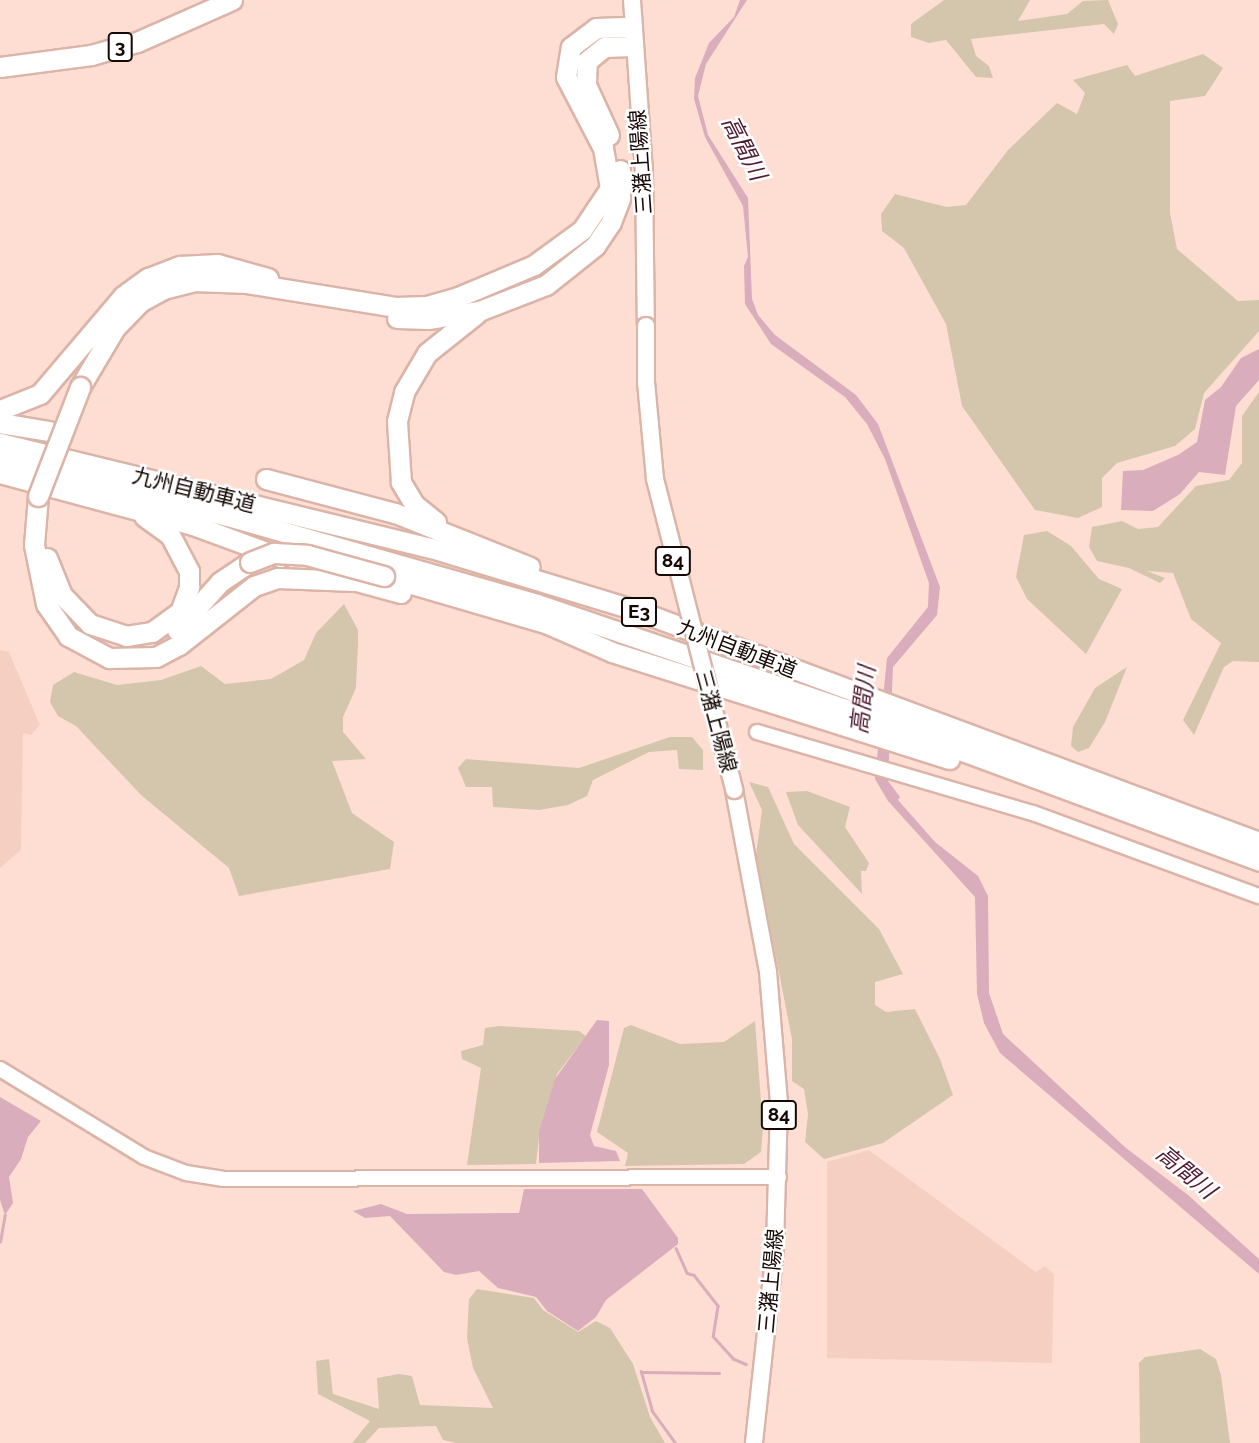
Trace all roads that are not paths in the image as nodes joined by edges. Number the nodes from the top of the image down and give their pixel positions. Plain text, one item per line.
1 (232, 0) edge
2 (632, 0) edge
3 (632, 36) junction
4 (0, 67) edge
5 (297, 293) junction
6 (480, 311) junction
7 (85, 390) junction
8 (0, 410) edge
9 (0, 423) edge
10 (49, 431) dead end
11 (0, 443) edge
12 (0, 461) edge
13 (0, 473) edge
14 (266, 479) dead end
15 (44, 497) junction
16 (126, 506) junction
17 (459, 538) junction
18 (354, 580) junction
19 (42, 582) junction
20 (446, 605) dead end
21 (641, 612) junction
22 (757, 732) dead end
23 (1109, 802) junction
24 (1259, 842) edge
25 (1259, 861) edge
26 (1259, 897) edge
27 (0, 1069) edge
28 (779, 1177) junction
29 (754, 1443) edge

1 - 4 highway, 3
2 - 3 main road, 三潴上陽線 / 84
3 - 5 highway
3 - 6 highway
3 - 28 main road, 三潴上陽線 / 84, bridge
5 - 7 highway
5 - 8 highway
6 - 7 highway
6 - 17 highway
7 - 15 highway
9 - 10 highway
11 - 21 highway, 九州自動車道 / E3
12 - 23 highway, 九州自動車道 / E3
13 - 16 highway
14 - 17 highway
15 - 16 highway
15 - 19 highway
16 - 18 highway
17 - 21 highway
18 - 19 highway
18 - 20 highway
19 - 23 highway, bridge
21 - 24 highway, 九州自動車道 / E3
22 - 26 street
23 - 25 highway, 九州自動車道 / E3
27 - 28 street
28 - 29 main road, 三潴上陽線 / 84

